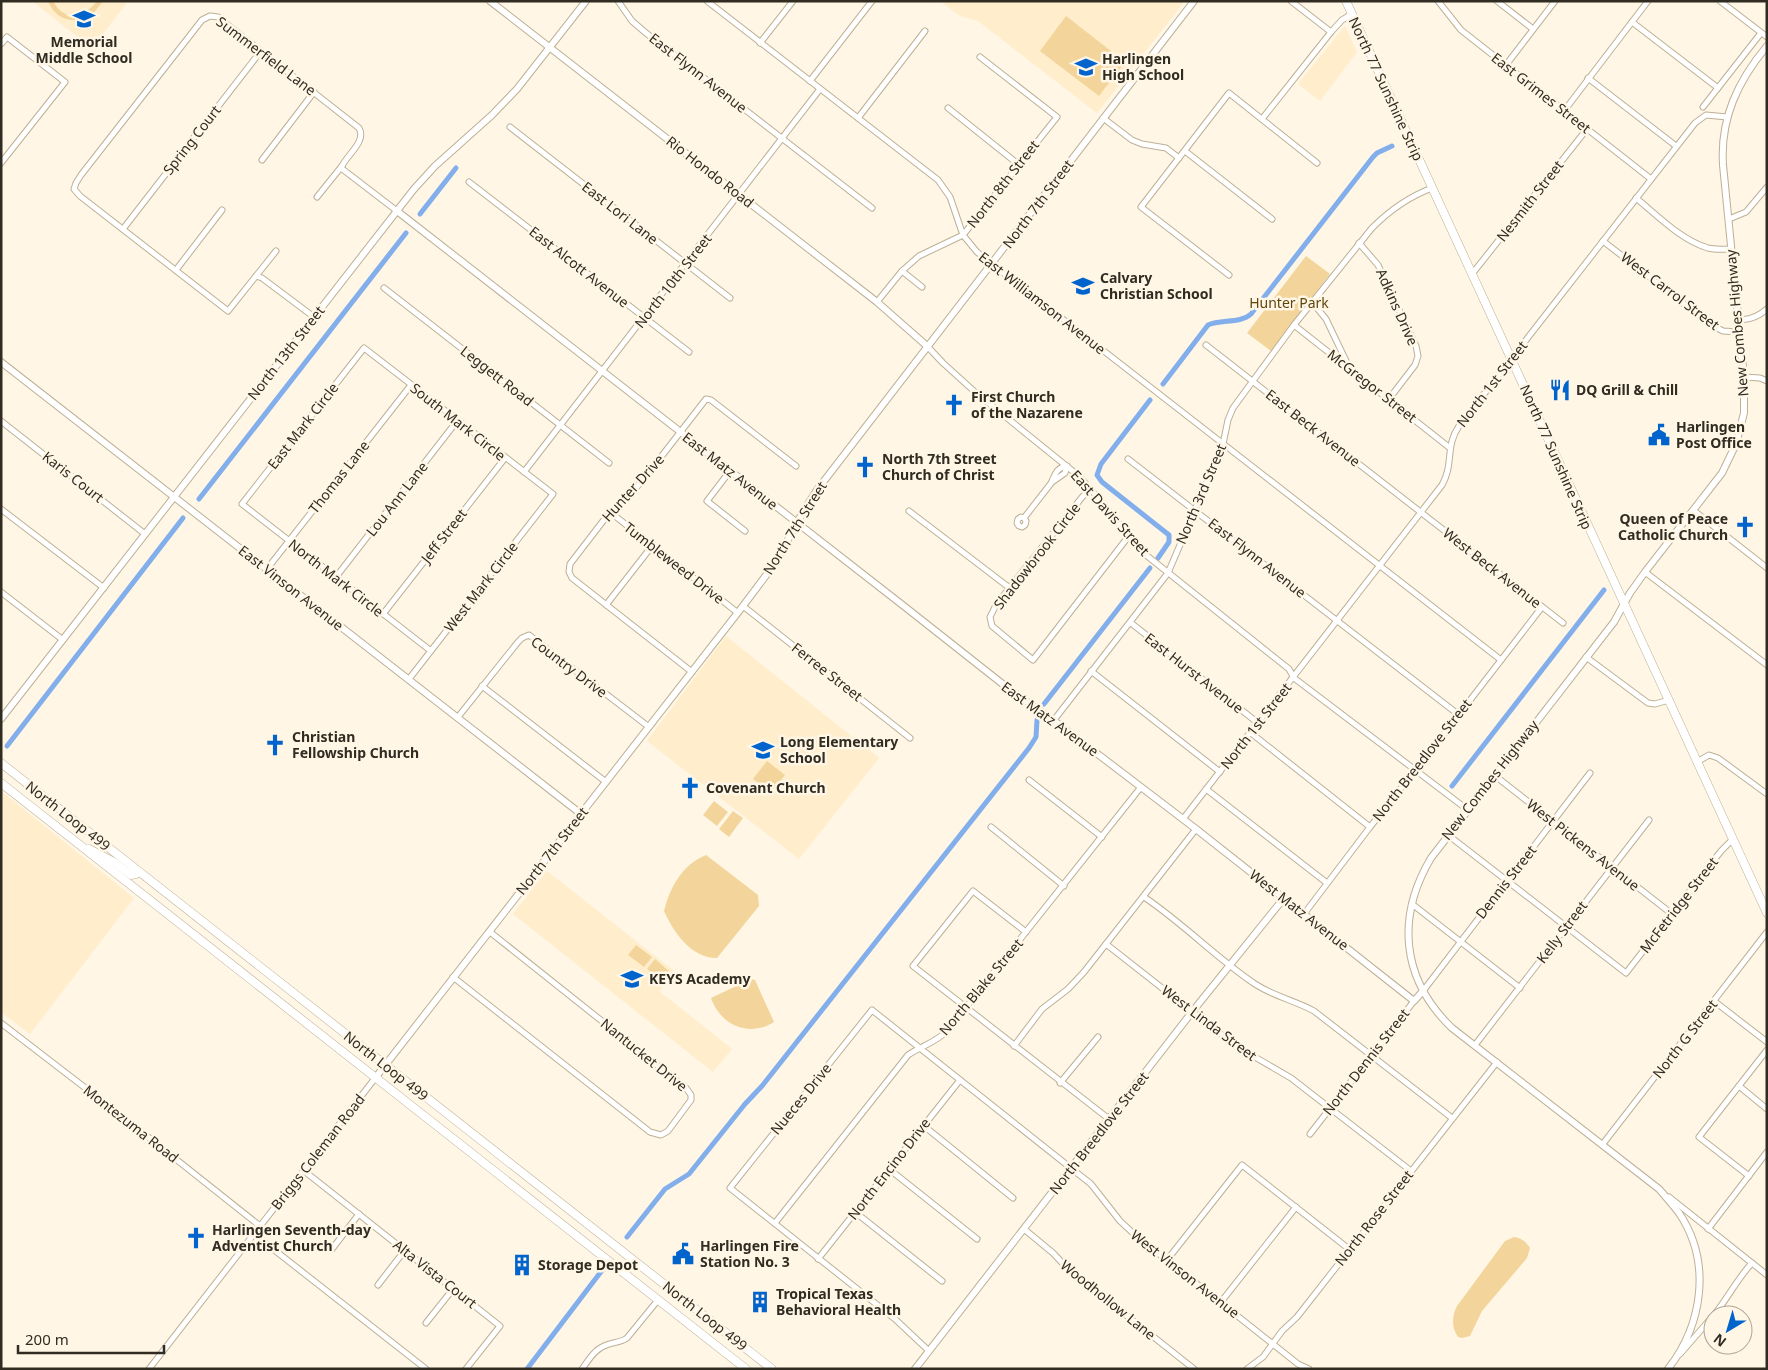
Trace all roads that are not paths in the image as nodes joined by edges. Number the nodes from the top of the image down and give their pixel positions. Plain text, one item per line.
1 (490, 1) edge
2 (586, 1) edge
3 (618, 1) edge
4 (793, 1) edge
5 (872, 1) edge
6 (1194, 1) edge
7 (1291, 1) edge
8 (1346, 1) edge
9 (1438, 1) edge
10 (1497, 1) edge
11 (1555, 1) edge
12 (1648, 1) edge
13 (1720, 1) edge
14 (710, 2) edge
15 (1352, 14) junction
16 (1632, 22) junction
17 (1533, 29) junction
18 (925, 31) dead end
19 (1331, 32) junction
20 (1760, 33) junction
21 (1767, 37) edge
22 (760, 43) junction
23 (1, 44) edge
24 (1767, 46) edge
25 (550, 47) junction
26 (261, 51) junction
27 (980, 57) dead end
28 (1506, 65) junction
29 (1588, 78) junction
30 (810, 81) junction
31 (1718, 88) junction
32 (820, 89) junction
33 (314, 92) junction
34 (1703, 107) dead end
35 (948, 108) dead end
36 (1564, 111) junction
37 (1727, 117) junction
38 (858, 118) junction
39 (1103, 118) junction
40 (1262, 120) junction
41 (510, 127) dead end
42 (1587, 129) junction
43 (783, 138) junction
44 (1676, 146) junction
45 (1185, 151) junction
46 (1180, 158) junction
47 (262, 160) dead end
48 (1, 163) edge
49 (1317, 163) dead end
50 (1018, 164) junction
51 (342, 166) junction
52 (1651, 178) junction
53 (469, 182) dead end
54 (1767, 187) edge
55 (1432, 188) junction
56 (740, 195) junction
57 (317, 197) dead end
58 (1636, 198) junction
59 (872, 208) dead end
60 (222, 210) dead end
61 (396, 211) junction
62 (1272, 219) dead end
63 (1729, 220) junction
64 (123, 229) junction
65 (963, 235) junction
66 (1603, 241) junction
67 (1359, 243) junction
68 (1731, 249) junction
69 (276, 251) dead end
70 (686, 264) junction
71 (992, 264) junction
72 (176, 270) junction
73 (902, 271) junction
74 (1472, 274) junction
75 (1229, 275) dead end
76 (256, 276) junction
77 (384, 288) dead end
78 (922, 288) dead end
79 (730, 298) dead end
80 (877, 302) junction
81 (1312, 302) junction
82 (1767, 309) edge
83 (314, 318) junction
84 (644, 318) junction
85 (1738, 319) junction
86 (1294, 325) junction
87 (1739, 332) junction
88 (927, 346) junction
89 (1206, 346) dead end
90 (364, 348) joint
91 (689, 352) dead end
92 (1512, 359) junction
93 (1, 362) edge
94 (1349, 368) junction
95 (602, 371) junction
96 (1744, 377) junction
97 (1253, 381) junction
98 (1767, 382) edge
99 (411, 385) junction
100 (1389, 399) junction
101 (1, 421) edge
102 (457, 422) junction
103 (560, 425) junction
104 (680, 432) junction
105 (1223, 444) junction
106 (1450, 448) junction
107 (505, 458) junction
108 (1128, 459) dead end
109 (609, 463) dead end
110 (796, 466) dead end
111 (1067, 466) junction
112 (730, 471) junction
113 (524, 472) junction
114 (1091, 490) junction
115 (553, 494) joint
116 (174, 497) junction
117 (242, 504) joint
118 (1, 510) edge
119 (1194, 510) junction
120 (1693, 510) junction
121 (909, 511) dead end
122 (610, 512) junction
123 (1420, 512) junction
124 (1024, 518) dead end
125 (797, 523) junction
126 (745, 531) dead end
127 (146, 534) junction
128 (1128, 536) junction
129 (289, 541) junction
130 (652, 546) junction
131 (1380, 566) junction
132 (1767, 568) edge
133 (267, 569) junction
134 (1645, 572) junction
135 (1168, 573) junction
136 (336, 577) junction
137 (104, 588) junction
138 (1010, 589) junction
139 (1, 592) edge
140 (606, 605) junction
141 (1624, 605) junction
142 (743, 606) junction
143 (1542, 607) junction
144 (738, 612) junction
145 (383, 614) junction
146 (1337, 621) junction
147 (1130, 623) junction
148 (1563, 624) dead end
149 (63, 640) junction
150 (430, 651) junction
151 (1586, 657) junction
152 (1501, 660) junction
153 (1767, 665) edge
154 (1091, 671) junction
155 (692, 672) junction
156 (1294, 678) junction
157 (409, 679) junction
158 (482, 686) junction
159 (1669, 700) junction
160 (1459, 715) junction
161 (458, 717) junction
162 (1, 719) edge
163 (1054, 720) junction
164 (1258, 723) junction
165 (648, 727) junction
166 (1250, 732) junction
167 (910, 738) dead end
168 (1697, 762) junction
169 (1, 763) edge
170 (1414, 770) junction
171 (1220, 772) junction
172 (1590, 773) dead end
173 (1494, 775) junction
174 (1029, 780) dead end
175 (606, 782) junction
176 (1, 783) edge
177 (1141, 787) junction
178 (1206, 790) junction
179 (1767, 794) edge
180 (1468, 810) junction
181 (581, 814) junction
182 (1183, 819) junction
183 (1650, 820) dead end
184 (1553, 821) junction
185 (1370, 826) junction
186 (991, 827) dead end
187 (1196, 830) junction
188 (1448, 836) junction
189 (1102, 837) junction
190 (1733, 839) junction
191 (82, 847) junction
192 (1612, 868) junction
193 (138, 871) junction
194 (1507, 880) junction
195 (1327, 883) junction
196 (1064, 886) junction
197 (1144, 897) junction
198 (1284, 898) junction
199 (1412, 904) junction
200 (1767, 913) edge
201 (1304, 914) junction
202 (1672, 914) junction
203 (1566, 928) junction
204 (490, 932) junction
205 (1026, 932) junction
206 (1767, 932) edge
207 (1460, 942) junction
208 (1106, 944) junction
209 (1230, 964) junction
210 (453, 977) junction
211 (1520, 988) junction
212 (1423, 991) junction
213 (1414, 1001) junction
214 (1714, 1001) junction
215 (966, 1008) junction
216 (872, 1010) joint
217 (1192, 1012) junction
218 (1, 1022) edge
219 (1098, 1037) dead end
220 (1767, 1042) edge
221 (1475, 1045) junction
222 (1014, 1046) junction
223 (920, 1048) junction
224 (1767, 1050) edge
225 (1371, 1056) junction
226 (1497, 1062) junction
227 (386, 1066) junction
228 (376, 1077) junction
229 (960, 1080) junction
230 (1060, 1083) junction
231 (1739, 1086) junction
232 (1330, 1108) junction
233 (1767, 1109) edge
234 (1452, 1118) junction
235 (1109, 1119) junction
236 (924, 1126) junction
237 (1310, 1134) dead end
238 (1602, 1145) junction
239 (1767, 1152) edge
240 (1071, 1168) junction
241 (889, 1169) junction
242 (303, 1170) junction
243 (1411, 1171) junction
244 (1749, 1176) junction
245 (1659, 1189) junction
246 (1014, 1198) dead end
247 (1296, 1207) junction
248 (855, 1212) junction
249 (359, 1214) junction
250 (775, 1223) junction
251 (260, 1226) junction
252 (1024, 1229) junction
253 (1708, 1229) junction
254 (254, 1234) junction
255 (977, 1239) dead end
256 (332, 1249) dead end
257 (1349, 1249) junction
258 (405, 1250) junction
259 (818, 1259) junction
260 (1167, 1260) junction
261 (1752, 1263) junction
262 (1767, 1275) edge
263 (942, 1281) dead end
264 (378, 1285) dead end
265 (453, 1288) junction
266 (668, 1288) junction
267 (658, 1300) junction
268 (1221, 1302) junction
269 (1722, 1305) edge
270 (426, 1323) dead end
271 (1703, 1328) edge
272 (1272, 1343) junction
273 (929, 1351) junction
274 (1677, 1358) junction
275 (149, 1369) edge
276 (426, 1369) edge
277 (466, 1369) edge
278 (582, 1369) edge
279 (746, 1369) edge
280 (772, 1369) edge
281 (915, 1369) edge
282 (1194, 1369) edge
283 (1247, 1369) edge
284 (1309, 1369) edge
285 (1668, 1369) edge

1 - 25 street, Rio Hondo Road
2 - 25 street, North 13th Street
3 - 43 street, East Flynn Avenue
4 - 22 street
5 - 30 street
6 - 39 street, North 7th Street
7 - 19 street
8 - 15 main road, North 77 Sunshine Strip
9 - 28 street, East Grimes Street
10 - 17 street
11 - 17 street
12 - 16 street
13 - 20 street
14 - 22 street, East Williamson Avenue
15 - 19 street
15 - 55 main road, North 77 Sunshine Strip
16 - 29 street
16 - 31 street
17 - 28 street
18 - 38 street
19 - 40 street
20 - 21 street
20 - 31 street
22 - 30 street, East Williamson Avenue
23 - 48 street
24 - 37 street
25 - 56 street, Rio Hondo Road
25 - 61 street, North 13th Street
26 - 33 street, Summerfield Lane
26 - 64 street, Spring Court
26 - 64 street, Summerfield Lane
27 - 50 street, North 8th Street
28 - 36 street, East Grimes Street
29 - 36 street
29 - 44 street
30 - 32 street, East Williamson Avenue
31 - 34 street
32 - 38 street, East Williamson Avenue
32 - 43 street, North 10th Street
33 - 47 street
33 - 51 street, Summerfield Lane
35 - 50 street
36 - 42 street, East Grimes Street
37 - 44 street, North 1st Street
37 - 63 street, New Combes Highway
38 - 65 street, East Williamson Avenue
39 - 46 street
39 - 71 street, North 7th Street
40 - 45 street
40 - 49 street
41 - 70 street, East Lori Lane
42 - 52 street, East Grimes Street
42 - 74 street, Nesmith Street
43 - 56 street, North 10th Street
43 - 59 street, East Flynn Avenue
44 - 52 street, North 1st Street
45 - 46 street
45 - 62 street
46 - 75 street
50 - 65 street, North 8th Street
51 - 57 street
51 - 61 street
52 - 58 street, North 1st Street
53 - 84 street, East Alcott Avenue
54 - 63 street
55 - 67 street, North 3rd Street
55 - 74 main road, North 77 Sunshine Strip
56 - 70 street, North 10th Street
56 - 80 street, Rio Hondo Road
58 - 66 street, North 1st Street
58 - 68 street
60 - 72 street
61 - 83 street, North 13th Street
61 - 95 street, East Matz Avenue
63 - 68 street, New Combes Highway
64 - 72 street
65 - 71 street, East Williamson Avenue
65 - 73 street, North 8th Street
66 - 87 street, West Carrol Street
66 - 92 street, North 1st Street
67 - 81 street, North 3rd Street
67 - 100 street, Adkins Drive
68 - 85 street, New Combes Highway
69 - 76 street
70 - 79 street, East Lori Lane
70 - 84 street, North 10th Street
71 - 88 street, North 7th Street
71 - 105 street, East Williamson Avenue
72 - 76 street
73 - 78 street
73 - 80 street, North 8th Street
74 - 92 main road, North 77 Sunshine Strip
76 - 83 street
77 - 103 street, Leggett Road
80 - 88 street, Rio Hondo Road
81 - 86 street, North 3rd Street
81 - 94 street
82 - 85 street
83 - 116 street, North 13th Street
84 - 91 street, East Alcott Avenue
84 - 95 street, North 10th Street
85 - 87 street, New Combes Highway
86 - 94 street, McGregor Street
86 - 97 street, North 3rd Street
87 - 96 street, New Combes Highway
88 - 111 street, East Davis Street
88 - 125 street, North 7th Street
89 - 97 street, East Beck Avenue
90 - 99 street, South Mark Circle
90 - 117 street, East Mark Circle
92 - 106 street, North 1st Street
92 - 141 main road, North 77 Sunshine Strip
93 - 116 street, East Vinson Avenue
94 - 100 street, McGregor Street
95 - 103 street, North 10th Street
95 - 104 street, East Matz Avenue
96 - 98 street
96 - 120 street, New Combes Highway
97 - 105 street, North 3rd Street
97 - 123 street, East Beck Avenue
99 - 102 street, South Mark Circle
99 - 129 street, Thomas Lane
100 - 106 street, McGregor Street
101 - 127 street, Karis Court
102 - 107 street, South Mark Circle
102 - 136 street, Lou Ann Lane
103 - 109 street, Leggett Road
103 - 113 street, North 10th Street
104 - 110 street, Hunter Drive
104 - 112 street, East Matz Avenue
104 - 122 street, Hunter Drive
105 - 119 street, North 3rd Street
105 - 131 street, East Williamson Avenue
106 - 123 street, North 1st Street
107 - 113 street, South Mark Circle
107 - 145 street, Jeff Street
108 - 119 street, East Flynn Avenue
111 - 114 street, East Davis Street
111 - 124 street
112 - 125 street, East Matz Avenue
112 - 126 street
113 - 115 street, South Mark Circle
114 - 128 street, East Davis Street
114 - 138 street, Shadowbrook Circle
115 - 150 street, West Mark Circle
116 - 127 street, North 13th Street
116 - 133 street, East Vinson Avenue
117 - 129 street, North Mark Circle
118 - 137 street
119 - 135 street, North 3rd Street
119 - 146 street, East Flynn Avenue
120 - 132 street
120 - 134 street, New Combes Highway
121 - 138 street
122 - 130 street, Tumbleweed Drive
122 - 140 street, Hunter Drive
123 - 131 street, North 1st Street
123 - 143 street, West Beck Avenue
125 - 142 street, North 7th Street
125 - 163 street, East Matz Avenue
127 - 137 street, North 13th Street
128 - 135 street, East Davis Street
128 - 138 street, Shadowbrook Circle
129 - 133 street, Thomas Lane
129 - 136 street, North Mark Circle
130 - 140 street
130 - 144 street, Tumbleweed Drive
131 - 146 street, North 1st Street
131 - 152 street, East Williamson Avenue
133 - 157 street, East Vinson Avenue
134 - 141 street, New Combes Highway
134 - 153 street
135 - 147 street, North 3rd Street
135 - 156 street, East Davis Street
136 - 145 street, North Mark Circle
137 - 149 street, North 13th Street
139 - 149 street
140 - 155 street
141 - 151 street, New Combes Highway
141 - 159 main road, North 77 Sunshine Strip
142 - 144 street, North 7th Street
142 - 167 street, Ferree Street
143 - 148 street, West Beck Avenue
143 - 152 street, North Breedlove Street
144 - 155 street, North 7th Street
145 - 150 street, North Mark Circle
146 - 156 street, North 1st Street
146 - 160 street, East Flynn Avenue
147 - 154 street, North 3rd Street
147 - 164 street, East Hurst Avenue
149 - 162 street, North 13th Street
150 - 157 street, West Mark Circle
151 - 159 street
151 - 173 street, New Combes Highway
152 - 160 street, North Breedlove Street
154 - 163 street, North 3rd Street
154 - 171 street
155 - 165 street, North 7th Street
156 - 164 street, North 1st Street
156 - 170 street, East Davis Street
157 - 161 street, East Vinson Avenue
158 - 161 street, Country Drive
158 - 165 street, Country Drive
158 - 175 street
159 - 168 main road, North 77 Sunshine Strip
160 - 170 street, North Breedlove Street
161 - 181 street, East Vinson Avenue
163 - 177 street, East Matz Avenue
164 - 166 street, North 1st Street
165 - 175 street, North 7th Street
166 - 171 street, North 1st Street
166 - 185 street
168 - 179 street
168 - 190 main road, North 77 Sunshine Strip
169 - 193 main road, North Loop 499
170 - 180 street, East Davis Street
170 - 185 street, North Breedlove Street
171 - 178 street, North 1st Street
172 - 184 street, Dennis Street
173 - 180 street, New Combes Highway
173 - 184 street, West Pickens Avenue
174 - 189 street
175 - 181 street, North 7th Street
176 - 191 main road, North Loop 499
177 - 182 street, East Matz Avenue
177 - 189 street, North Blake Street
178 - 182 street, North 1st Street
178 - 195 street
180 - 188 street, New Combes Highway
181 - 204 street, North 7th Street
182 - 187 street, West Matz Avenue
183 - 192 street, Kelly Street
184 - 192 street, West Pickens Avenue
184 - 194 street, Dennis Street
185 - 195 street, North Breedlove Street
186 - 196 street
187 - 197 street
187 - 198 street, West Matz Avenue
188 - 194 street
188 - 199 street, New Combes Highway
189 - 196 street, North Blake Street
190 - 200 main road, North 77 Sunshine Strip
190 - 202 street, McFetridge Street
191 - 193 main road
191 - 228 main road, North Loop 499
192 - 202 street, West Pickens Avenue
192 - 203 street, Kelly Street
193 - 227 main road, North Loop 499
194 - 203 street
194 - 207 street, Dennis Street
195 - 201 street, North Breedlove Street
196 - 205 street, North Blake Street
197 - 208 street
197 - 209 street
198 - 201 street, West Matz Avenue
198 - 209 street, North Breedlove Street
199 - 207 street
199 - 212 street, New Combes Highway
201 - 213 street, West Matz Avenue
202 - 203 street, McFetridge Street
203 - 211 street, Kelly Street
204 - 210 street, North 7th Street
204 - 210 street, Nantucket Drive
205 - 215 street, North Blake Street
205 - 215 street
206 - 214 street, North G Street
207 - 211 street
207 - 212 street, Dennis Street
208 - 217 street, West Linda Street
208 - 222 street
209 - 217 street, North Breedlove Street
209 - 225 street
210 - 227 street, North 7th Street
211 - 221 street, Kelly Street
212 - 213 street, North Dennis Street
212 - 221 street, New Combes Highway
213 - 225 street, North Dennis Street
214 - 220 street
214 - 238 street, North G Street
215 - 222 street
215 - 223 street, North Blake Street
216 - 223 street, West Vinson Avenue
216 - 250 street, Nueces Drive
217 - 232 street, West Linda Street
217 - 235 street, North Breedlove Street
218 - 251 street, Montezuma Road
219 - 230 street
221 - 226 street, New Combes Highway
222 - 230 street
223 - 229 street, West Vinson Avenue
223 - 250 street, North Blake Street
224 - 231 street
225 - 232 street, North Dennis Street
225 - 234 street
226 - 234 street, North Rose Street
226 - 238 street, New Combes Highway
227 - 228 street, North 7th Street
227 - 266 main road, North Loop 499
228 - 242 street, Briggs Coleman Road
228 - 267 main road, North Loop 499
229 - 236 street, North Encino Drive
229 - 240 street, West Vinson Avenue
230 - 235 street
231 - 233 street
231 - 244 street
232 - 237 street, North Dennis Street
232 - 243 street, West Linda Street
234 - 243 street, North Rose Street
235 - 240 street, North Breedlove Street
236 - 241 street, North Encino Drive
236 - 246 street
238 - 245 street, New Combes Highway
239 - 244 street
240 - 252 street, North Breedlove Street
240 - 260 street, West Vinson Avenue
241 - 248 street, North Encino Drive
241 - 255 street
242 - 249 street, Alta Vista Court
242 - 251 street, Briggs Coleman Road
243 - 257 street, North Rose Street
244 - 253 street
245 - 253 street
245 - 274 street, New Combes Highway
247 - 257 street
247 - 260 street
247 - 268 street
248 - 259 street, North Encino Drive
248 - 263 street
249 - 256 street
249 - 258 street, Alta Vista Court
250 - 259 street
251 - 254 street, Briggs Coleman Road
252 - 273 street, North Breedlove Street
252 - 282 street, Woodhollow Lane
253 - 261 street
254 - 275 street, Briggs Coleman Road
254 - 276 street
257 - 272 street, North Rose Street
258 - 264 street
258 - 265 street, Alta Vista Court
259 - 273 street
260 - 268 street, West Vinson Avenue
261 - 262 street
261 - 269 street
265 - 270 street
265 - 277 street, Alta Vista Court
266 - 267 main road
266 - 280 main road, North Loop 499
267 - 278 street
267 - 279 main road, North Loop 499
268 - 272 street, West Vinson Avenue
271 - 274 street
272 - 283 street, North Rose Street
272 - 284 street, West Vinson Avenue
273 - 281 street, North Breedlove Street
274 - 285 street, New Combes Highway

